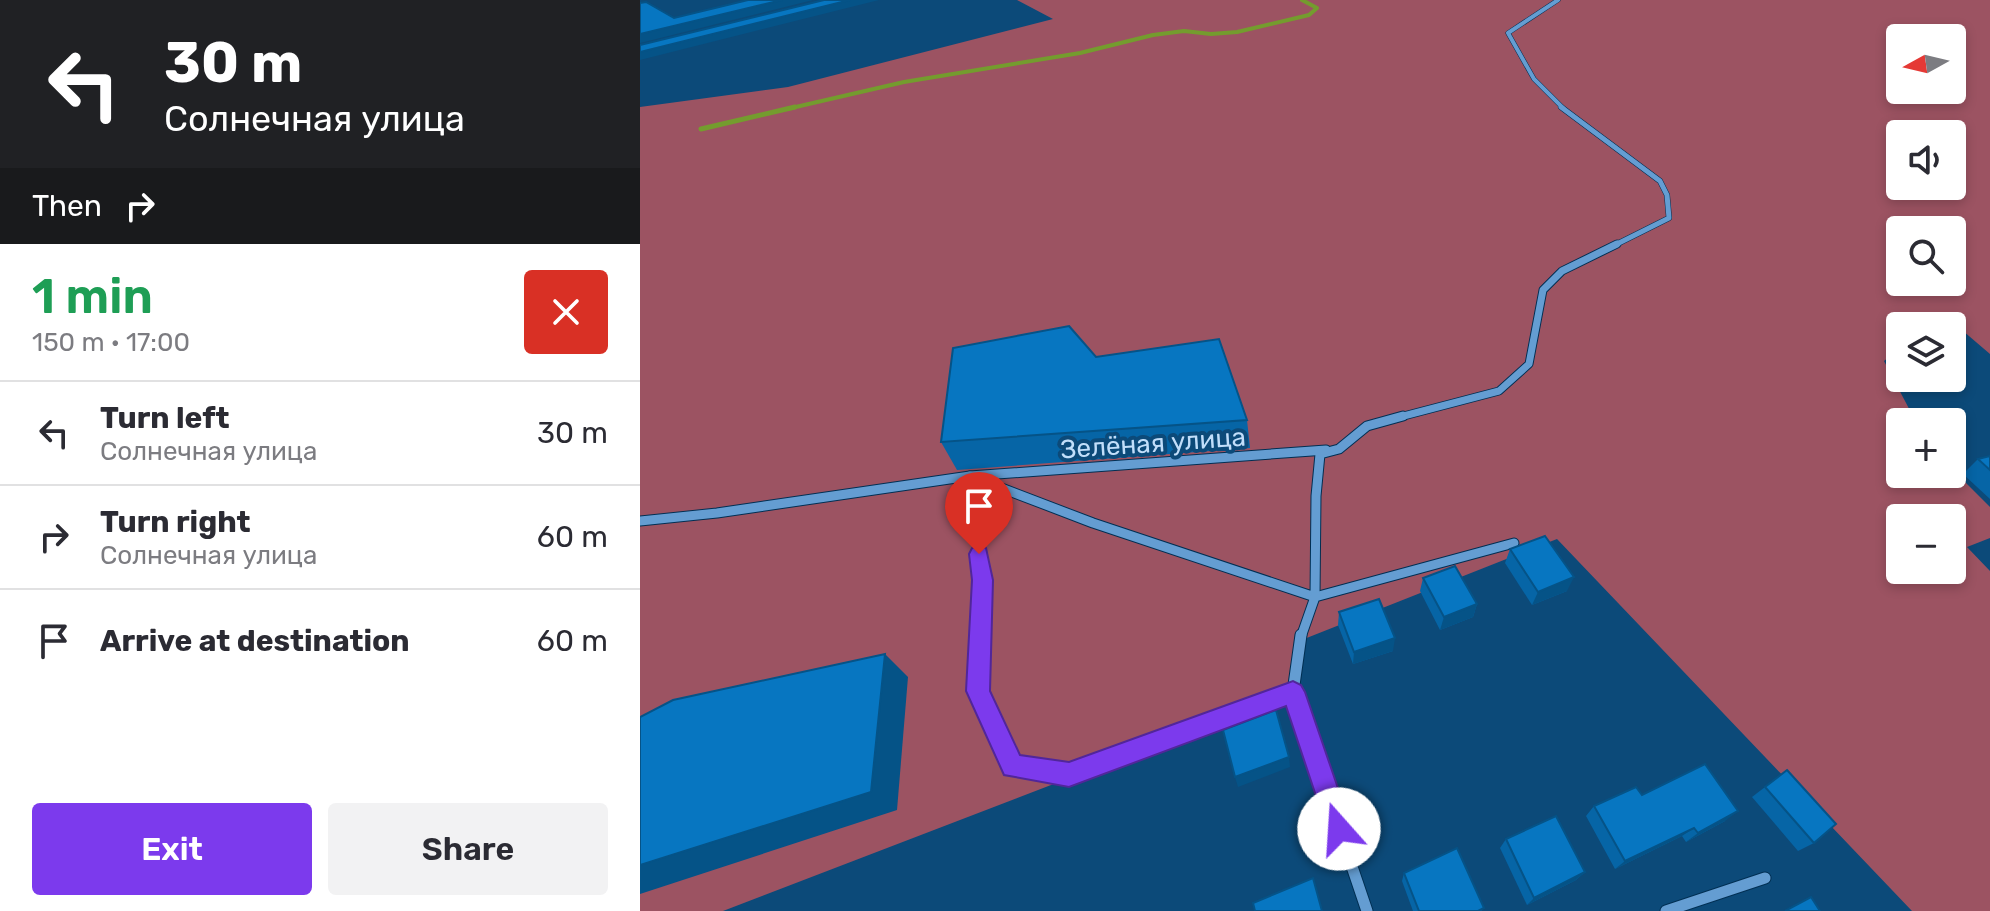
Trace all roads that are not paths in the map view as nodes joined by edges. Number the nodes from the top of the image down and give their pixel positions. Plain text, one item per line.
1 (1558, 0) edge
2 (1339, 449) junction
3 (970, 476) junction
4 (640, 521) edge
5 (1514, 543) dead end
6 (1315, 597) junction
7 (1293, 692) junction
8 (1765, 878) dead end
9 (1367, 911) edge
10 (1666, 911) edge

1 - 2 street
2 - 3 street, Зелёная улица
2 - 6 street
3 - 4 street, Зелёная улица
3 - 6 street
3 - 7 street
5 - 6 street
6 - 7 street
7 - 9 street
8 - 10 street

